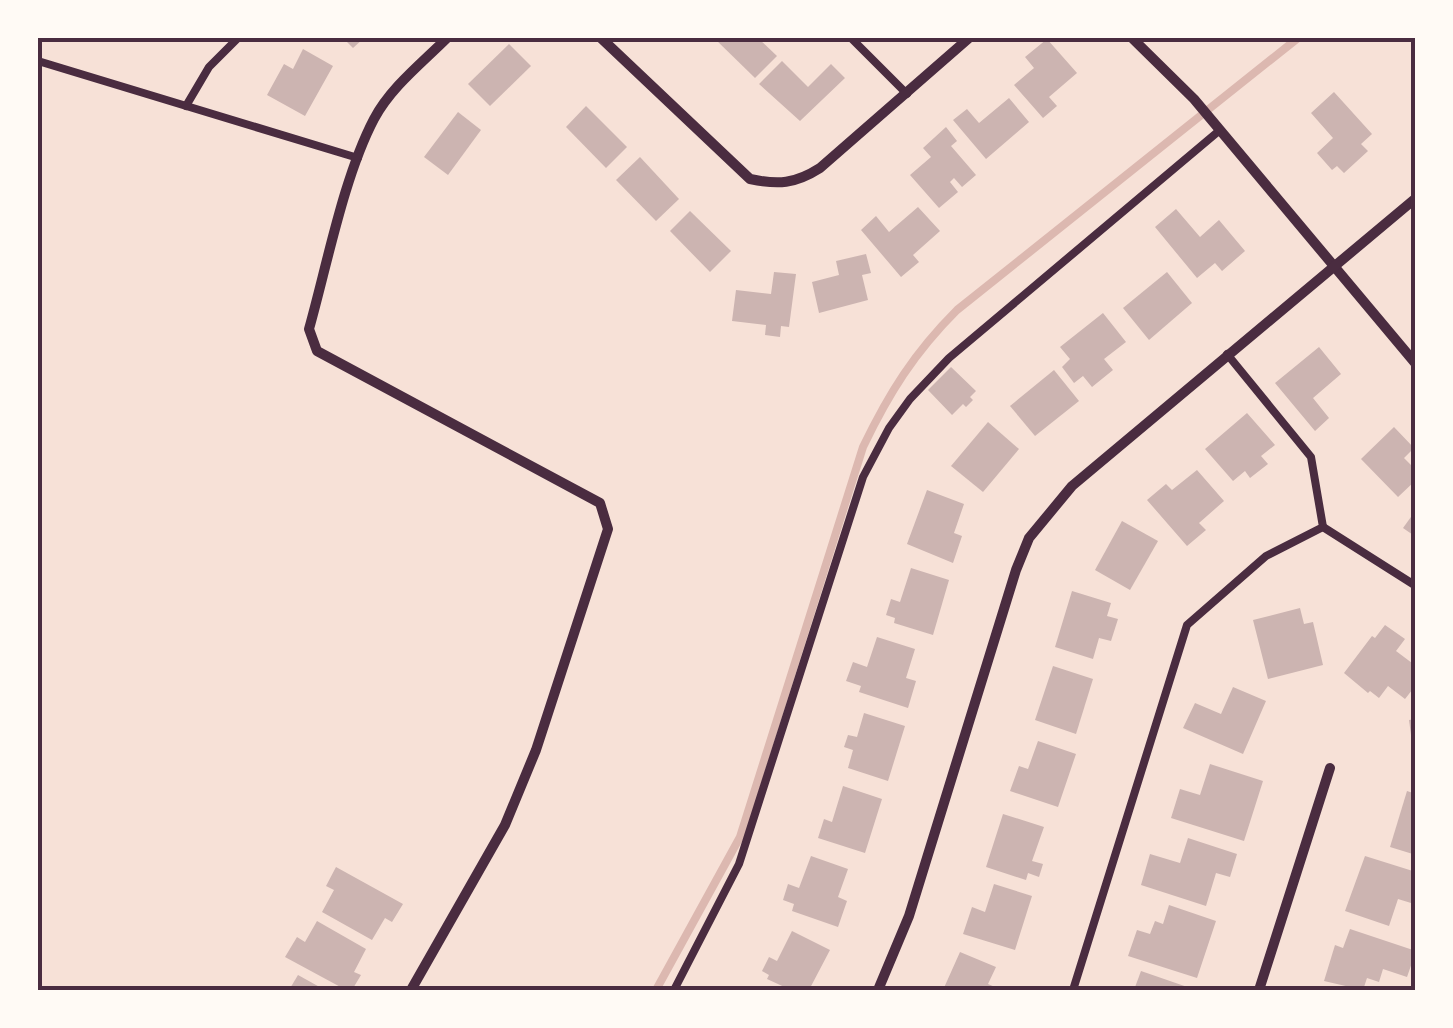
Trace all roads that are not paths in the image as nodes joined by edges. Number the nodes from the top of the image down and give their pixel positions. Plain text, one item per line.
1 (238, 38) edge
2 (446, 38) edge
3 (601, 38) edge
4 (851, 38) edge
5 (969, 38) edge
6 (1132, 38) edge
7 (38, 60) edge
8 (907, 94) junction
9 (186, 106) junction
10 (1220, 130) junction
11 (358, 158) junction
12 (1416, 198) edge
13 (1334, 265) junction
14 (1227, 354) junction
15 (1416, 364) edge
16 (1323, 527) junction
17 (1416, 586) edge
18 (1330, 768) dead end
19 (411, 990) edge
20 (674, 990) edge
21 (878, 990) edge
22 (1073, 990) edge
23 (1260, 990) edge

1 - 9 lane
2 - 11 street
3 - 8 street
4 - 8 lane
5 - 8 street
6 - 10 street
7 - 9 lane
9 - 11 lane
10 - 13 street
10 - 20 lane
11 - 19 street
12 - 13 street
13 - 14 street
13 - 15 street
14 - 16 lane
14 - 21 street
16 - 17 lane
16 - 22 lane
18 - 23 street

